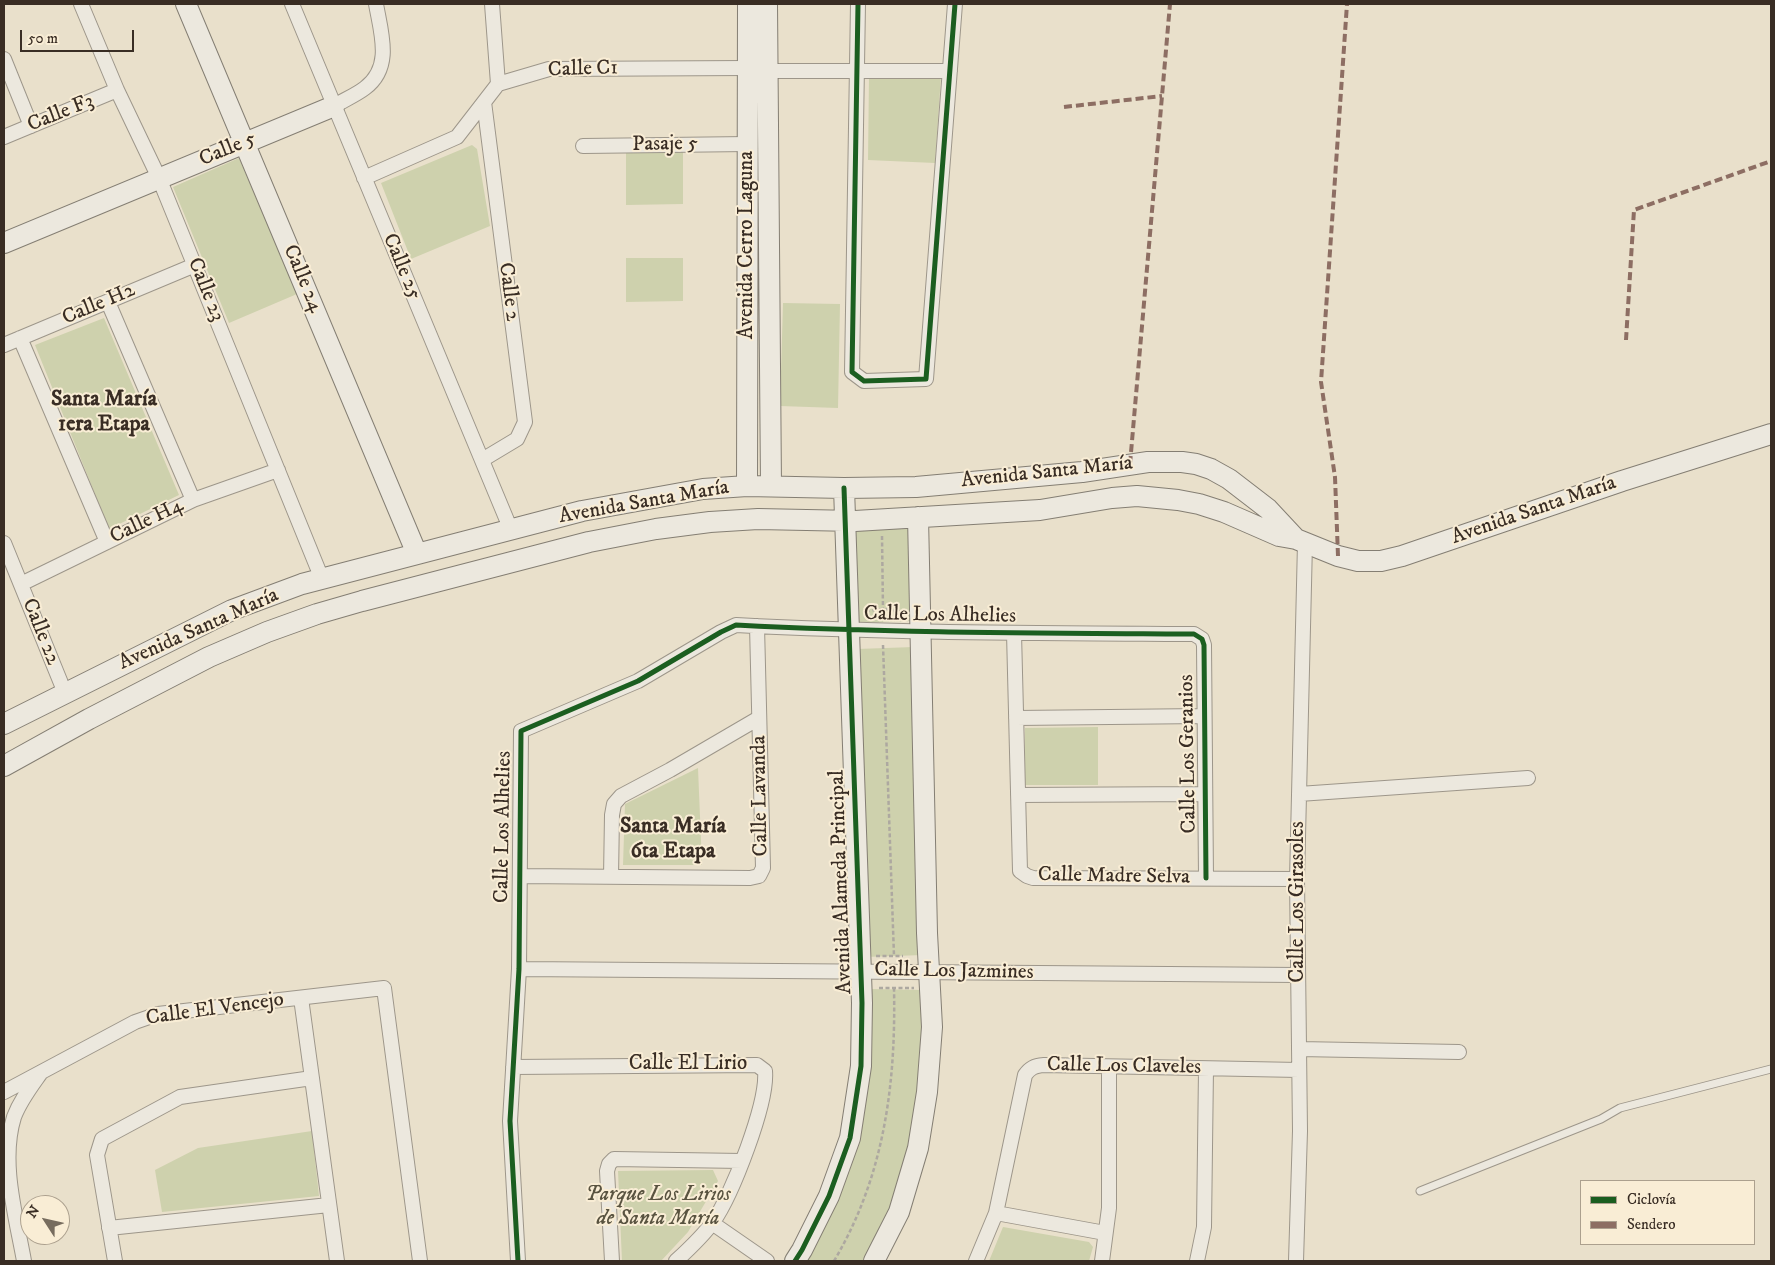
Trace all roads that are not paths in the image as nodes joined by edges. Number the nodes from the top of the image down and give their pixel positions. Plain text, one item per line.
1 (81, 4) edge
2 (186, 4) edge
3 (292, 4) edge
4 (376, 4) edge
5 (492, 4) edge
6 (748, 4) edge
7 (767, 4) edge
8 (858, 4) edge
9 (955, 4) edge
10 (4, 58) edge
11 (758, 69) junction
12 (858, 70) junction
13 (950, 70) junction
14 (498, 84) junction
15 (117, 90) junction
16 (484, 102) junction
17 (334, 106) junction
18 (31, 126) junction
19 (4, 137) edge
20 (246, 143) junction
21 (748, 144) junction
22 (583, 146) dead end
23 (159, 178) junction
24 (364, 178) junction
25 (4, 243) edge
26 (194, 265) junction
27 (108, 302) junction
28 (20, 338) junction
29 (4, 345) edge
30 (1771, 434) edge
31 (482, 460) junction
32 (278, 470) junction
33 (747, 486) junction
34 (771, 486) junction
35 (844, 488) junction
36 (193, 500) junction
37 (918, 518) junction
38 (845, 521) junction
39 (511, 530) junction
40 (1300, 541) junction
41 (107, 542) junction
42 (4, 543) edge
43 (418, 554) junction
44 (322, 579) junction
45 (21, 584) junction
46 (757, 626) junction
47 (849, 630) junction
48 (920, 631) junction
49 (1014, 633) junction
50 (1194, 634) joint
51 (65, 693) junction
52 (1204, 716) junction
53 (759, 718) junction
54 (1016, 718) junction
55 (4, 724) edge
56 (6, 762) edge
57 (1528, 778) dead end
58 (1205, 794) junction
59 (1299, 794) junction
60 (1018, 796) junction
61 (520, 876) junction
62 (611, 876) junction
63 (1206, 878) junction
64 (1298, 879) junction
65 (519, 969) junction
66 (868, 972) junction
67 (1298, 975) junction
68 (923, 980) junction
69 (301, 998) junction
70 (1299, 1049) junction
71 (1459, 1052) dead end
72 (513, 1067) junction
73 (1109, 1068) junction
74 (1206, 1069) junction
75 (1771, 1069) edge
76 (1299, 1070) junction
77 (42, 1071) junction
78 (312, 1078) junction
79 (4, 1092) edge
80 (742, 1161) junction
81 (1420, 1191) dead end
82 (329, 1206) junction
83 (10, 1212) edge
84 (996, 1213) junction
85 (712, 1222) junction
86 (109, 1228) junction
87 (1106, 1232) junction
88 (24, 1261) edge
89 (115, 1261) edge
90 (337, 1261) edge
91 (420, 1261) edge
92 (518, 1261) edge
93 (612, 1261) edge
94 (676, 1261) edge
95 (767, 1261) edge
96 (795, 1261) edge
97 (874, 1261) edge
98 (976, 1261) edge
99 (1102, 1261) edge
100 (1197, 1261) edge
101 (1296, 1261) edge

1 - 15 street, Calle 23
2 - 20 street, Calle 24
3 - 17 street, Calle 25
4 - 17 street, Calle 5
5 - 14 street
6 - 11 street, Avenida Cerro Laguna
7 - 11 street
8 - 12 street
9 - 13 street
10 - 18 street
11 - 12 street, Calle C1
11 - 14 street, Calle C1
11 - 21 street, Avenida Cerro Laguna
11 - 34 street
12 - 13 street, Calle C1
12 - 13 street
14 - 16 street
15 - 18 street, Calle F3
15 - 23 street, Calle 23
16 - 24 street
16 - 31 street, Calle 2
17 - 20 street, Calle 5
17 - 24 street, Calle 25
18 - 19 street, Calle F3
20 - 23 street, Calle 5
20 - 43 street, Calle 24
21 - 22 street, Pasaje 5
21 - 33 street, Avenida Cerro Laguna
23 - 25 street, Calle 5
23 - 26 street, Calle 23
24 - 31 street, Calle 25
26 - 27 street, Calle H2
26 - 32 street, Calle 23
27 - 28 street, Calle H2
27 - 36 street
28 - 29 street, Calle H2
28 - 41 street
30 - 40 street, Avenida Santa María
31 - 39 street, Calle 25
32 - 36 street, Calle H4
32 - 44 street, Calle 23
33 - 34 street, Avenida Santa María
33 - 39 street, Avenida Santa María
34 - 35 street, Avenida Santa María
35 - 38 street, Avenida Alameda Principal
35 - 40 street, Avenida Santa María
36 - 41 street, Calle H4
37 - 38 street, Avenida Santa María
37 - 40 street, Avenida Santa María
37 - 48 street
38 - 47 street, Avenida Alameda Principal
38 - 56 street, Avenida Santa María
39 - 43 street, Avenida Santa María
40 - 59 street, Calle Los Girasoles
41 - 45 street, Calle H4
42 - 45 street, Calle 22
43 - 44 street, Avenida Santa María
44 - 51 street, Avenida Santa María
45 - 51 street, Calle 22
46 - 47 street, Calle Los Alhelies
46 - 53 street, Calle Lavanda
46 - 61 street, Calle Los Alhelies
47 - 48 street, Calle Los Alhelies
47 - 66 street, Avenida Alameda Principal
48 - 49 street, Calle Los Alhelies
48 - 68 street
49 - 50 street, Calle Los Alhelies
49 - 54 street, Calle Madre Selva
50 - 52 street, Calle Los Geranios
51 - 55 street, Avenida Santa María
52 - 54 street
52 - 58 street, Calle Los Geranios
53 - 62 street
53 - 62 street, Calle Lavanda
54 - 60 street, Calle Madre Selva
57 - 59 street
58 - 60 street
58 - 63 street, Calle Los Geranios
59 - 64 street, Calle Los Girasoles
60 - 63 street, Calle Madre Selva
61 - 62 street, Calle Lavanda
61 - 65 street, Calle Los Alhelies
63 - 64 street, Calle Madre Selva
64 - 67 street, Calle Los Girasoles
65 - 66 street, Calle Los Jazmines
65 - 72 street, Calle Los Alhelies
66 - 68 street, Calle Los Jazmines
66 - 96 street, Avenida Alameda Principal
67 - 68 street, Calle Los Jazmines
67 - 70 street, Calle Los Girasoles
68 - 97 street
69 - 77 street, Calle El Vencejo
69 - 78 street
69 - 91 street, Calle El Vencejo
70 - 71 street
70 - 76 street, Calle Los Girasoles
72 - 80 street, Calle El Lirio
72 - 92 street, Calle Los Alhelies
73 - 74 street, Calle Los Claveles
73 - 84 street, Calle Los Claveles
73 - 87 street
74 - 76 street, Calle Los Claveles
74 - 100 street
75 - 81 lane
76 - 101 street, Calle Los Girasoles
77 - 79 street, Calle El Vencejo
77 - 83 street
78 - 82 street
78 - 86 street
80 - 85 street, Calle El Lirio
80 - 93 street
82 - 86 street
82 - 90 street
83 - 88 street
84 - 87 street
84 - 98 street, Calle Los Claveles
85 - 94 street, Calle El Lirio
85 - 95 street
86 - 89 street
87 - 99 street

